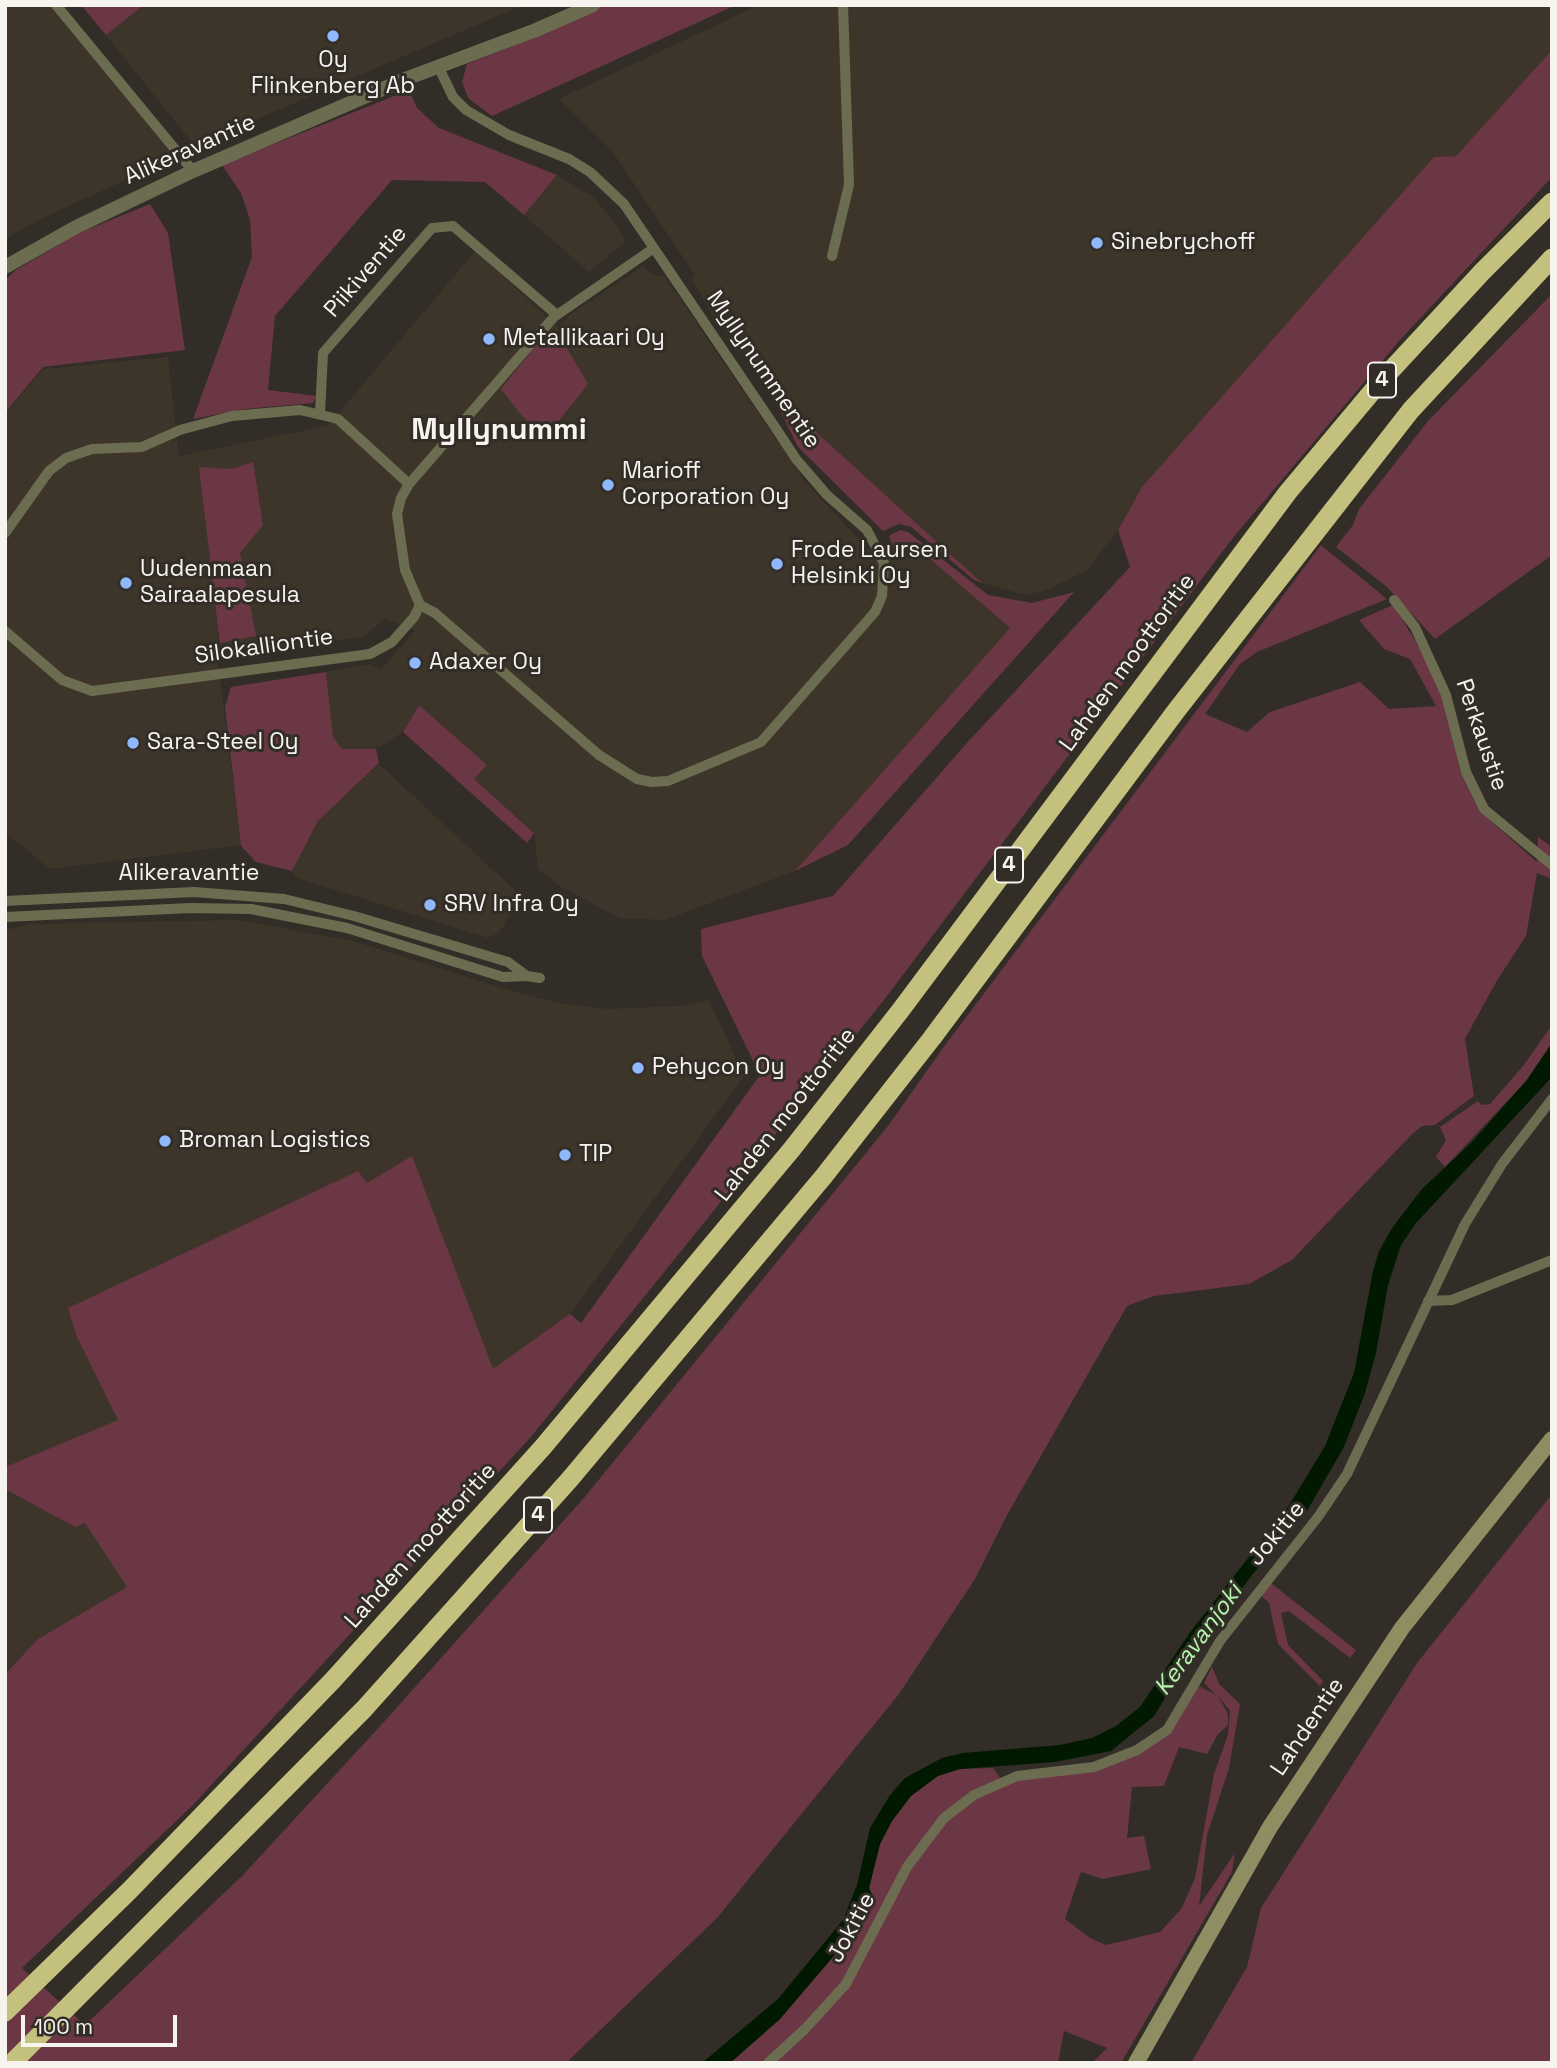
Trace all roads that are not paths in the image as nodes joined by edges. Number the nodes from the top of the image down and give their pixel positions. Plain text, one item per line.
1 (56, 5) edge
2 (593, 5) edge
3 (843, 5) edge
4 (438, 66) junction
5 (192, 171) junction
6 (1552, 188) edge
7 (1552, 202) edge
8 (654, 247) junction
9 (832, 256) dead end
10 (1552, 258) edge
11 (5, 267) edge
12 (1482, 272) junction
13 (557, 315) junction
14 (320, 413) junction
15 (409, 484) junction
16 (5, 533) edge
17 (1394, 600) dead end
18 (420, 605) junction
19 (5, 631) edge
20 (1552, 865) edge
21 (5, 901) edge
22 (5, 917) edge
23 (527, 975) junction
24 (540, 978) dead end
25 (1552, 1099) edge
26 (1552, 1260) edge
27 (1428, 1301) junction
28 (1552, 1439) edge
29 (5, 2012) edge
30 (12, 2063) edge
31 (768, 2063) edge
32 (1136, 2063) edge

1 - 5 street
2 - 4 street, Alikeravantie
3 - 9 street
4 - 5 street, Alikeravantie
4 - 8 street, Myllynummentie
5 - 11 street, Alikeravantie
6 - 12 highway
7 - 12 highway, Lahden moottoritie / 4
8 - 13 street
8 - 18 street, Myllynummentie
10 - 30 highway, 4
12 - 29 highway, Lahden moottoritie / 4
13 - 14 street, Piikiventie
13 - 15 street
14 - 15 street
14 - 16 street
15 - 18 street
17 - 20 street, Perkaustie
18 - 19 street, Silokalliontie
21 - 23 street, Alikeravantie
22 - 23 street, Alikeravantie
23 - 24 street, Alikeravantie
25 - 27 street, Jokitie
26 - 27 street
27 - 31 street, Jokitie
28 - 32 main road, Lahdentie

